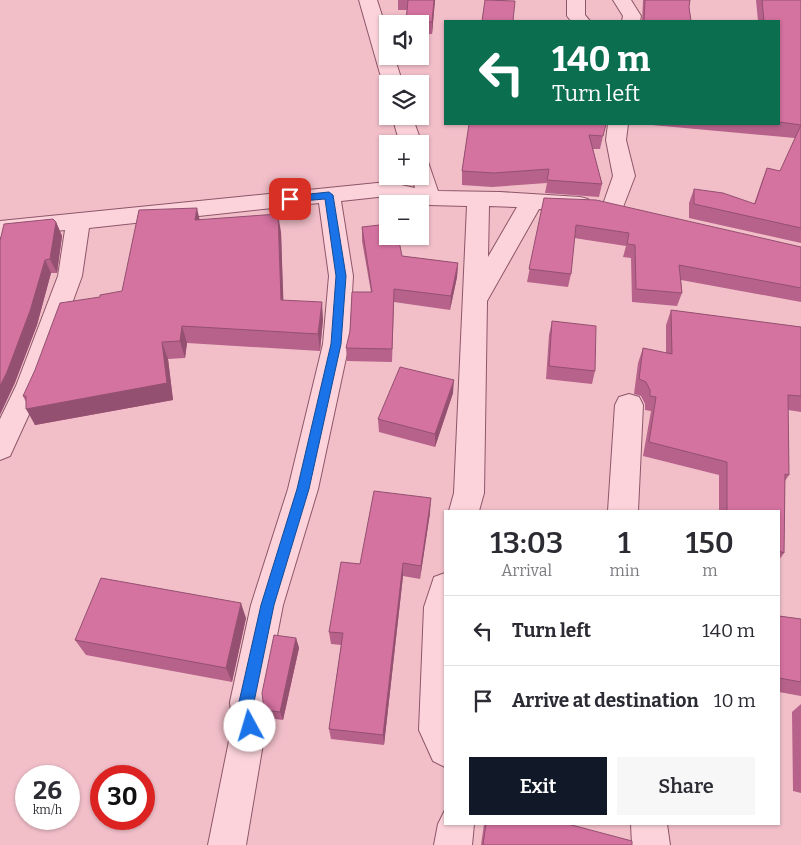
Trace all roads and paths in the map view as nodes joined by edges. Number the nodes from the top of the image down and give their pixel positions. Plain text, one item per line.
1 (368, 0) edge
2 (576, 0) edge
3 (622, 0) edge
4 (580, 20) edge
5 (631, 20) edge
6 (390, 75) edge
7 (618, 125) edge
8 (426, 185) edge
9 (329, 195) junction
10 (430, 198) junction
11 (478, 199) junction
12 (532, 201) junction
13 (78, 221) junction
14 (0, 229) edge
15 (475, 300) junction
16 (630, 405) dead end
17 (0, 448) edge
18 (464, 510) edge
19 (623, 510) edge
20 (444, 591) edge
21 (444, 747) edge
22 (456, 825) edge
23 (649, 825) edge
24 (227, 845) edge
25 (453, 845) edge
26 (651, 845) edge

1 - 6 street
2 - 4 street
3 - 5 street
7 - 12 street
8 - 10 street
9 - 10 street
9 - 13 street
9 - 24 street
10 - 11 street
11 - 12 street
11 - 15 street
12 - 15 street
13 - 14 street
13 - 17 street
15 - 18 street
16 - 19 street
20 - 21 street
22 - 25 street
23 - 26 street

